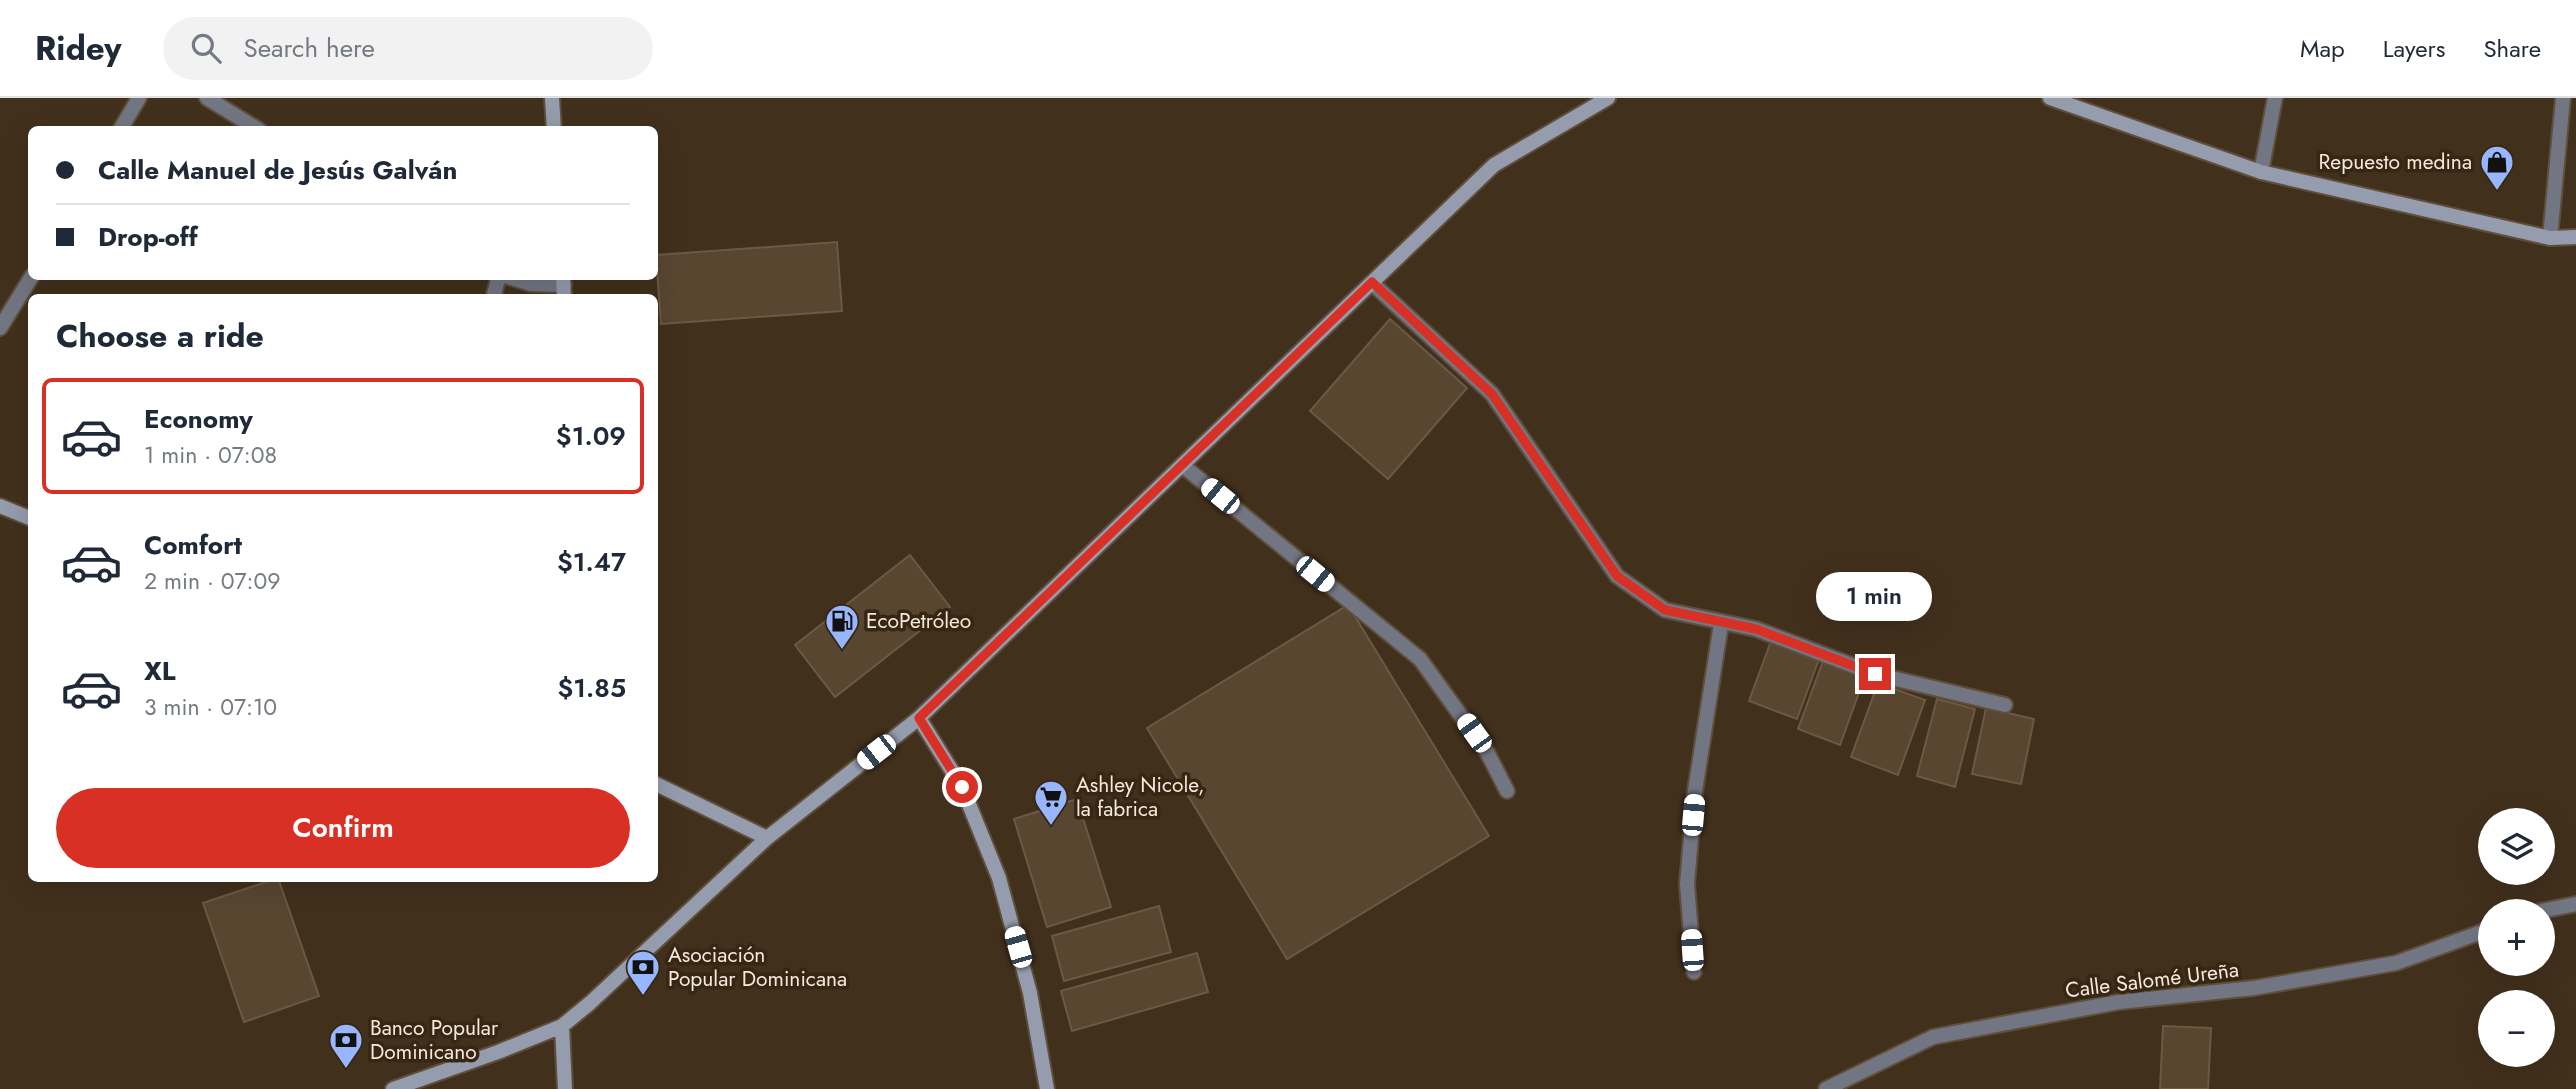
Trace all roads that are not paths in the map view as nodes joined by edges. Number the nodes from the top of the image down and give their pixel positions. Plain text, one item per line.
1 (139, 98) edge
2 (207, 98) edge
3 (552, 98) edge
4 (1608, 98) edge
5 (2275, 98) edge
6 (2563, 98) edge
7 (2054, 99) edge
8 (122, 126) edge
9 (252, 126) edge
10 (554, 126) edge
11 (2261, 172) junction
12 (2550, 237) junction
13 (2576, 237) edge
14 (30, 280) edge
15 (518, 280) edge
16 (1372, 282) junction
17 (564, 286) edge
18 (0, 328) edge
19 (1182, 465) junction
20 (0, 506) edge
21 (28, 517) edge
22 (1721, 624) junction
23 (2006, 705) dead end
24 (919, 718) junction
25 (658, 785) edge
26 (1507, 791) dead end
27 (767, 838) junction
28 (2576, 904) edge
29 (2555, 908) edge
30 (2478, 933) edge
31 (1694, 972) dead end
32 (562, 1026) junction
33 (393, 1089) edge
34 (565, 1089) edge
35 (1047, 1089) edge
36 (1826, 1089) edge

1 - 8 street
2 - 9 street
3 - 10 main road
4 - 16 main road
5 - 11 street
6 - 12 street
7 - 11 main road
11 - 12 main road
12 - 13 main road
14 - 18 street
15 - 17 street
16 - 19 main road
16 - 22 street
19 - 24 main road
19 - 26 street
20 - 21 main road
22 - 23 street
22 - 31 street
24 - 27 main road
24 - 35 main road
25 - 27 main road
27 - 32 main road
28 - 29 street
30 - 36 street, Calle Salomé Ureña
32 - 33 main road
32 - 34 main road

